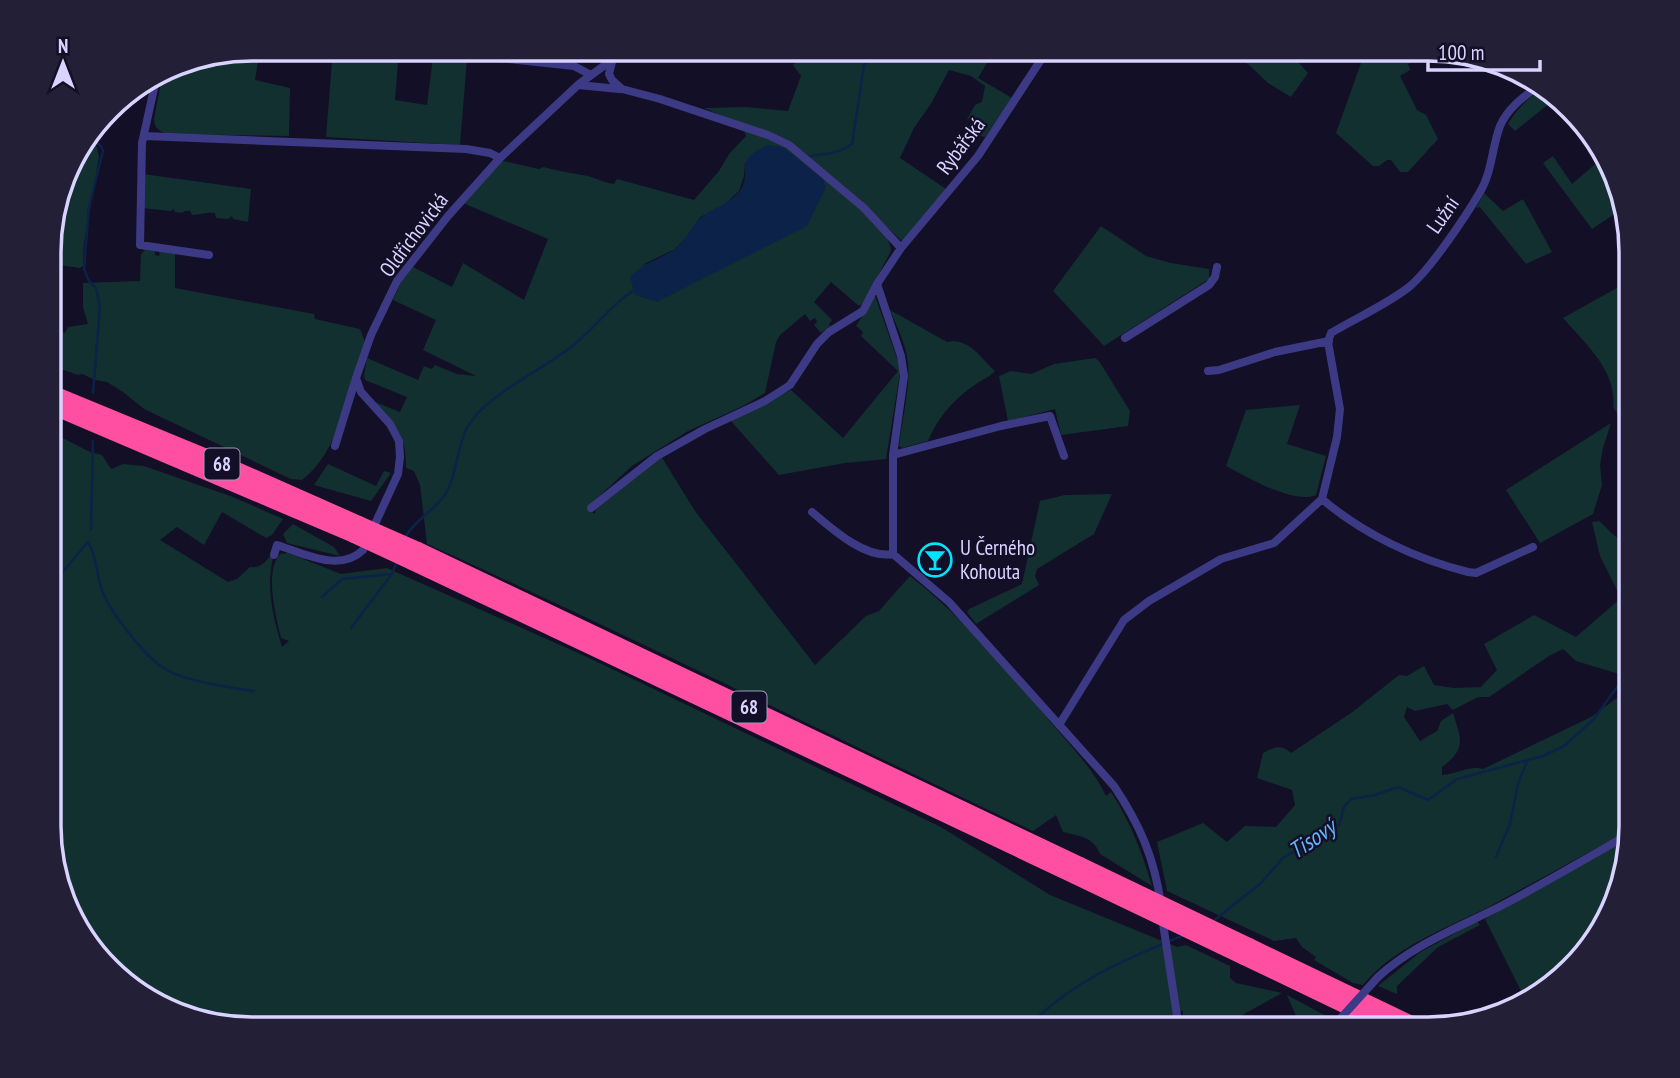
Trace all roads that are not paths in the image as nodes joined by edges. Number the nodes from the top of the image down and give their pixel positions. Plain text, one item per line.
1 (527, 61) edge
2 (1040, 61) edge
3 (612, 62) joint
4 (591, 75) junction
5 (578, 86) junction
6 (154, 89) edge
7 (622, 89) junction
8 (1531, 91) edge
9 (145, 135) junction
10 (500, 158) junction
11 (901, 248) junction
12 (209, 256) dead end
13 (1217, 267) dead end
14 (877, 284) junction
15 (1330, 337) junction
16 (1125, 338) dead end
17 (1209, 371) dead end
18 (356, 379) junction
19 (61, 397) edge
20 (61, 410) edge
21 (335, 446) dead end
22 (893, 455) junction
23 (1064, 456) dead end
24 (1322, 499) junction
25 (591, 508) dead end
26 (812, 512) dead end
27 (357, 529) junction
28 (1533, 547) dead end
29 (893, 554) junction
30 (274, 555) dead end
31 (1059, 725) junction
32 (1618, 840) edge
33 (1246, 952) junction
34 (1177, 1016) edge
35 (1343, 1016) edge
36 (1369, 1016) edge
37 (1392, 1016) edge

1 - 4 street
2 - 11 street, Rybářská
3 - 4 street, Oldřichovická
3 - 7 street
4 - 5 street, Oldřichovická
5 - 7 street
5 - 10 street, Oldřichovická
6 - 9 street
7 - 11 street
8 - 15 street, Lužní
9 - 10 street
9 - 12 street
10 - 18 street, Oldřichovická
11 - 14 street, Rybářská
13 - 16 street
14 - 22 street
14 - 25 street, Rybářská
15 - 17 street, Lužní
15 - 24 street
18 - 21 street, Oldřichovická
18 - 30 street
19 - 27 highway, 68
20 - 27 highway, 68
22 - 23 street
22 - 29 street
24 - 28 street
24 - 31 street
26 - 29 street
27 - 33 highway, 68, bridge
29 - 31 street
31 - 34 street
32 - 35 street, bridge
33 - 36 highway, 68
33 - 37 highway, 68

